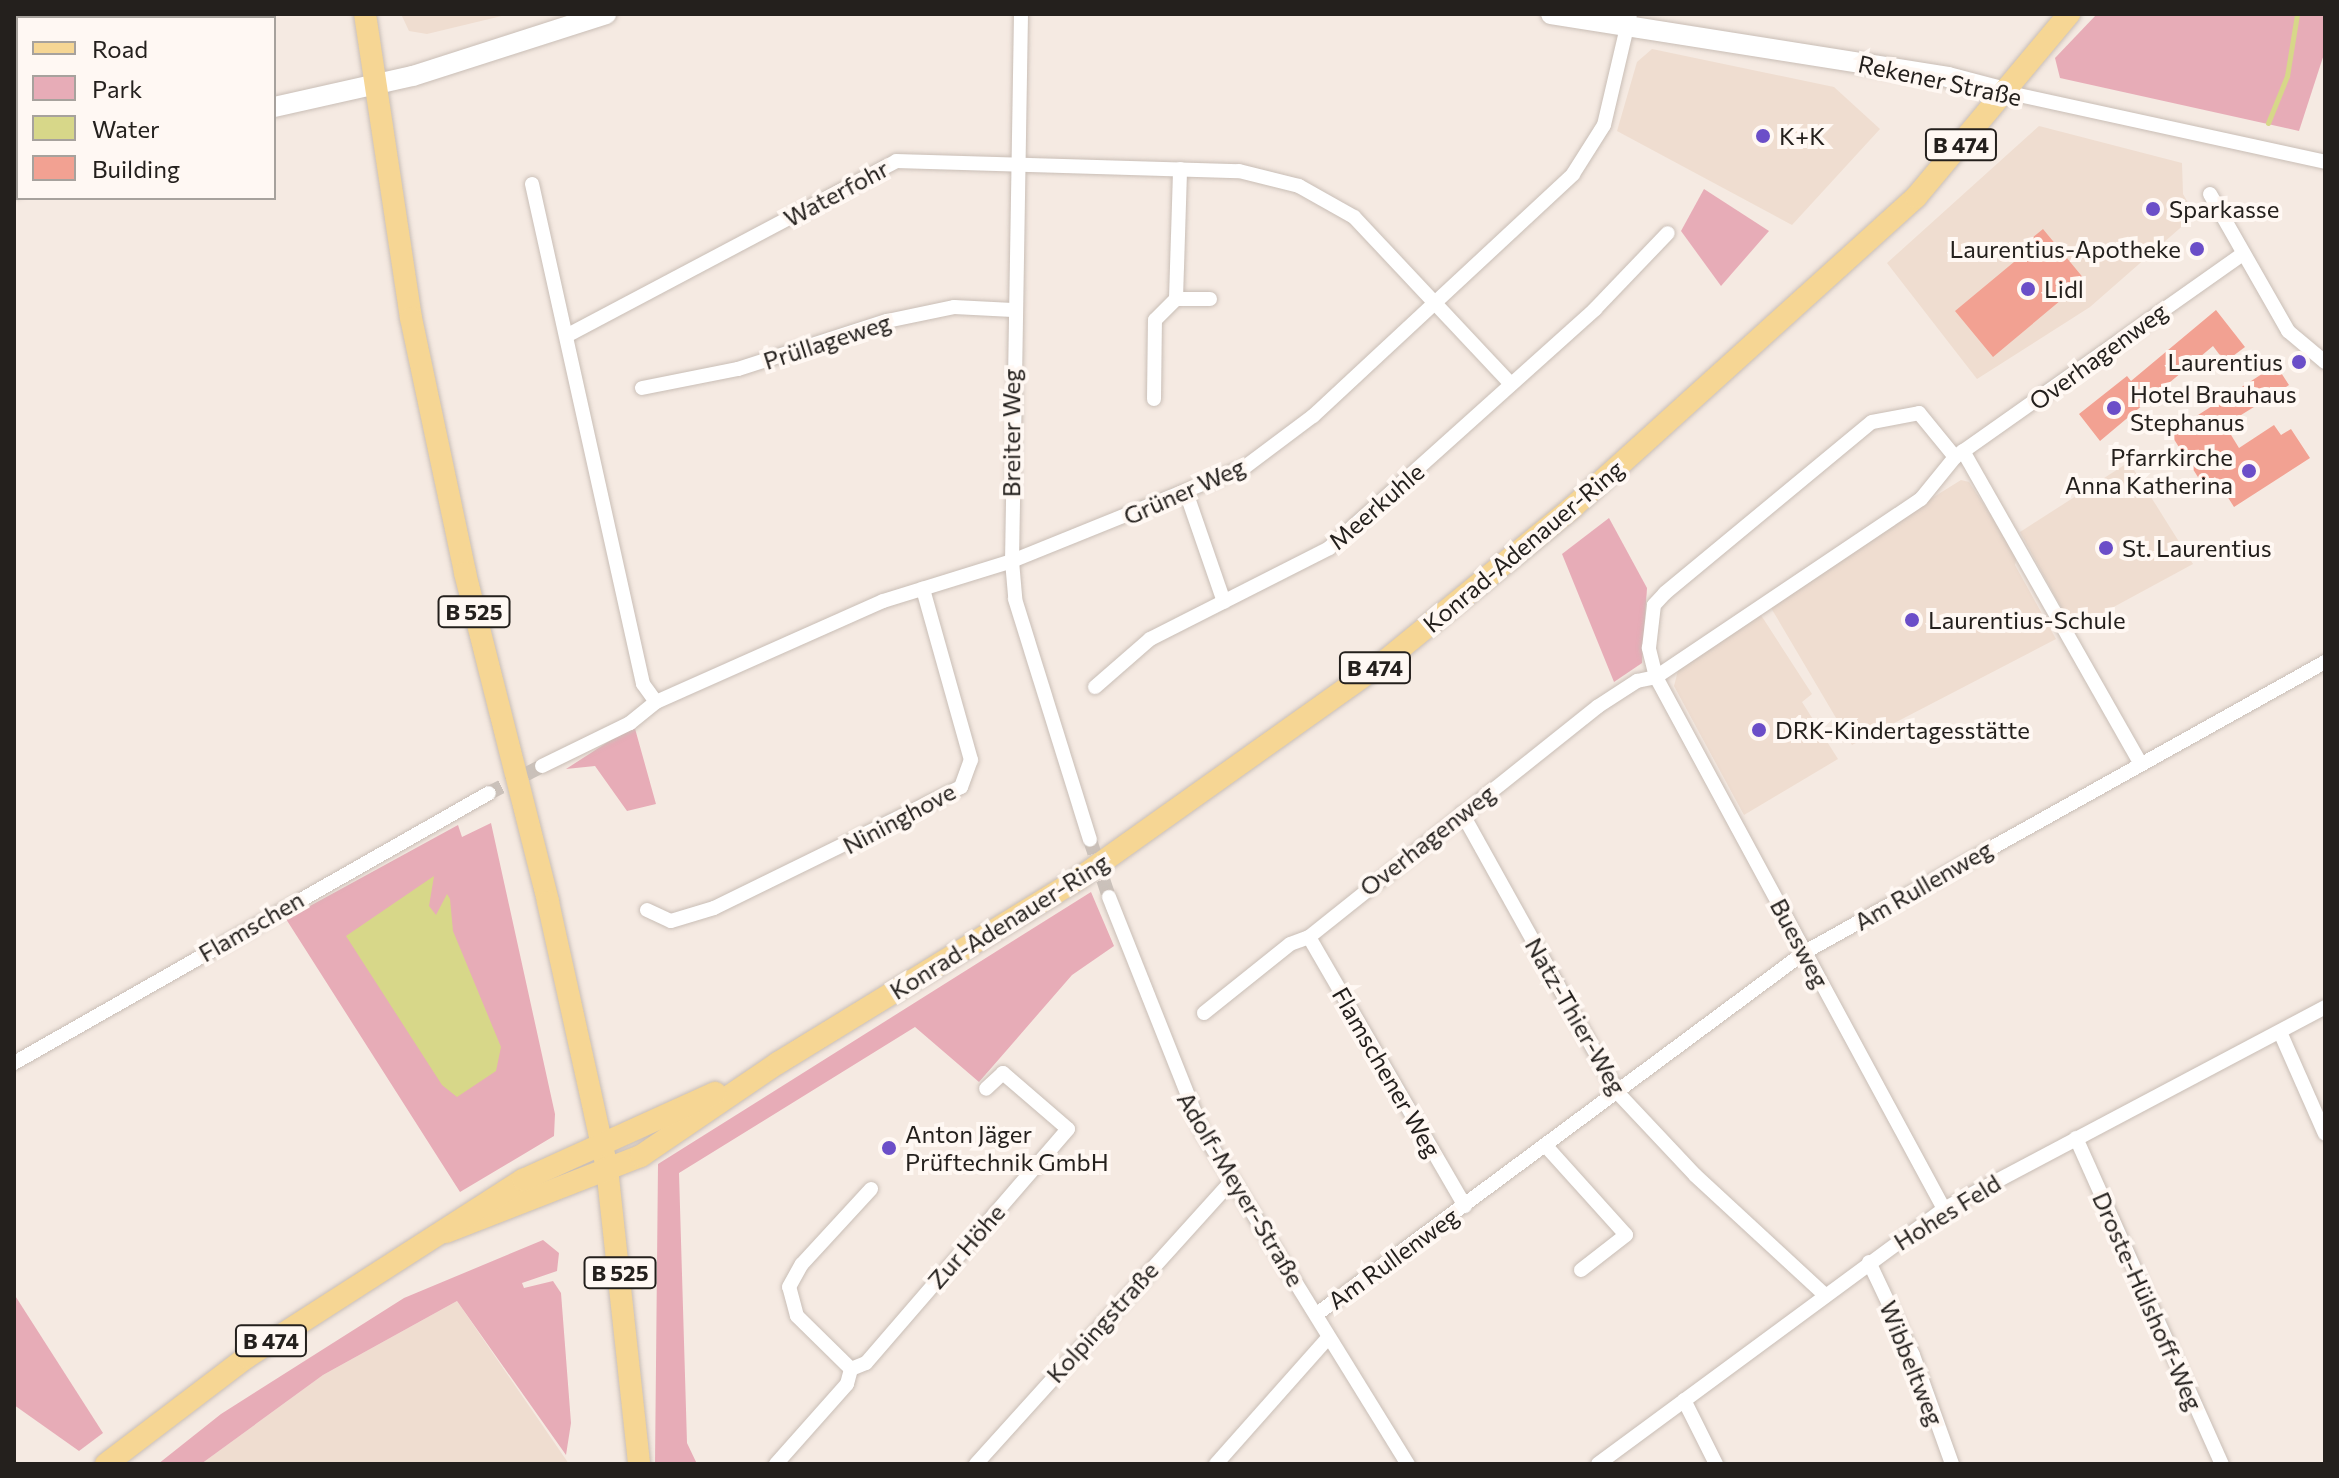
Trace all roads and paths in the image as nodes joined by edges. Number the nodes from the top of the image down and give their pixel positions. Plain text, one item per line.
1 (365, 14) edge
2 (606, 14) edge
3 (1021, 14) edge
4 (1551, 14) edge
5 (2069, 14) edge
6 (1629, 20) edge
7 (372, 83) junction
8 (2005, 92) junction
9 (276, 107) edge
10 (2325, 162) edge
11 (1020, 165) junction
12 (1180, 169) junction
13 (532, 184) dead end
14 (2210, 194) dead end
15 (1668, 233) dead end
16 (2240, 256) junction
17 (1176, 299) junction
18 (1210, 299) dead end
19 (1439, 303) junction
20 (1013, 310) junction
21 (568, 335) junction
22 (2325, 362) edge
23 (1510, 383) junction
24 (642, 388) dead end
25 (1154, 399) dead end
26 (1959, 454) junction
27 (1187, 495) junction
28 (1012, 561) junction
29 (923, 589) junction
30 (1224, 602) junction
31 (2325, 662) edge
32 (1656, 677) junction
33 (1095, 687) dead end
34 (656, 702) junction
35 (2140, 763) junction
36 (542, 766) tunnel mouth
37 (489, 793) tunnel mouth
38 (1462, 813) junction
39 (1090, 840) tunnel mouth
40 (1109, 897) tunnel mouth
41 (647, 910) dead end
42 (1309, 937) junction
43 (1805, 952) junction
44 (2325, 1007) edge
45 (1204, 1013) dead end
46 (2280, 1032) junction
47 (14, 1063) edge
48 (778, 1063) junction
49 (986, 1089) dead end
50 (1617, 1092) junction
51 (2325, 1134) edge
52 (2076, 1138) junction
53 (601, 1143) junction
54 (1545, 1145) junction
55 (607, 1168) junction
56 (1231, 1182) junction
57 (871, 1189) dead end
58 (1465, 1206) junction
59 (1944, 1209) junction
60 (446, 1232) junction
61 (1869, 1262) junction
62 (1581, 1270) dead end
63 (1825, 1295) junction
64 (1317, 1314) junction
65 (1328, 1338) junction
66 (851, 1369) junction
67 (1684, 1400) junction
68 (106, 1464) edge
69 (639, 1464) edge
70 (776, 1464) edge
71 (976, 1464) edge
72 (1216, 1464) edge
73 (1408, 1464) edge
74 (1598, 1464) edge
75 (1716, 1464) edge
76 (1952, 1464) edge
77 (2222, 1464) edge

1 - 7 main road, B 525
2 - 7 street
3 - 11 street, Breiter Weg
4 - 6 street, Rekener Straße
5 - 8 main road, Konrad-Adenauer-Ring / B 474
6 - 8 street, Rekener Straße
6 - 19 street, Grüner Weg
7 - 9 street
7 - 53 main road, B 525
8 - 10 street, Rekener Straße
8 - 48 main road, Konrad-Adenauer-Ring / B 474
11 - 12 street, Waterfohr
11 - 20 street, Breiter Weg
11 - 21 street, Waterfohr
12 - 17 street
12 - 19 street, Waterfohr
13 - 21 street
14 - 16 street
15 - 23 street, Meerkuhle
16 - 22 street
16 - 26 street, Overhagenweg
17 - 18 street
17 - 25 street
19 - 23 street
19 - 27 street, Grüner Weg
20 - 24 street, Prüllageweg
20 - 28 street, Breiter Weg
21 - 34 street
23 - 30 street, Meerkuhle
26 - 32 street, Overhagenweg
26 - 32 street
26 - 35 street
27 - 28 street, Grüner Weg
27 - 30 street
28 - 29 street, Grüner Weg
28 - 39 street, Breiter Weg
29 - 34 street, Grüner Weg
29 - 41 street, Nininghove
30 - 33 street, Meerkuhle
31 - 35 street, Am Rullenweg
32 - 38 street, Overhagenweg
32 - 43 street, Buesweg
34 - 36 street, Grüner Weg
35 - 43 street, Am Rullenweg
37 - 47 street, Flamschen
38 - 42 street, Overhagenweg
38 - 50 street, Natz-Thier-Weg
40 - 56 street, Adolf-Meyer-Straße
42 - 45 street, Overhagenweg
42 - 58 street, Flamschener Weg
43 - 50 street, Am Rullenweg
43 - 59 street, Buesweg
44 - 46 street, Hohes Feld
46 - 51 street
46 - 52 street, Hohes Feld
48 - 53 main road, B 474
48 - 55 main road, B 474
49 - 66 street, Zur Höhe
50 - 54 street, Am Rullenweg
50 - 63 street, Natz-Thier-Weg
52 - 59 street, Hohes Feld
52 - 77 street, Droste-Hülshoff-Weg
53 - 55 main road, B 525
53 - 60 main road, B 474
54 - 58 street, Am Rullenweg
54 - 62 street
55 - 60 main road, B 474
55 - 69 main road, B 525
56 - 64 street, Adolf-Meyer-Straße
56 - 71 street, Kolpingstraße
57 - 66 street
58 - 64 street, Am Rullenweg
59 - 61 street, Hohes Feld
60 - 68 main road, B 474
61 - 63 street, Hohes Feld
61 - 76 street, Wibbeltweg
63 - 67 street, Hohes Feld
64 - 65 street, Adolf-Meyer-Straße
65 - 72 street
65 - 73 street, Adolf-Meyer-Straße
66 - 70 street, Zur Höhe
67 - 74 street, Hohes Feld
67 - 75 street

